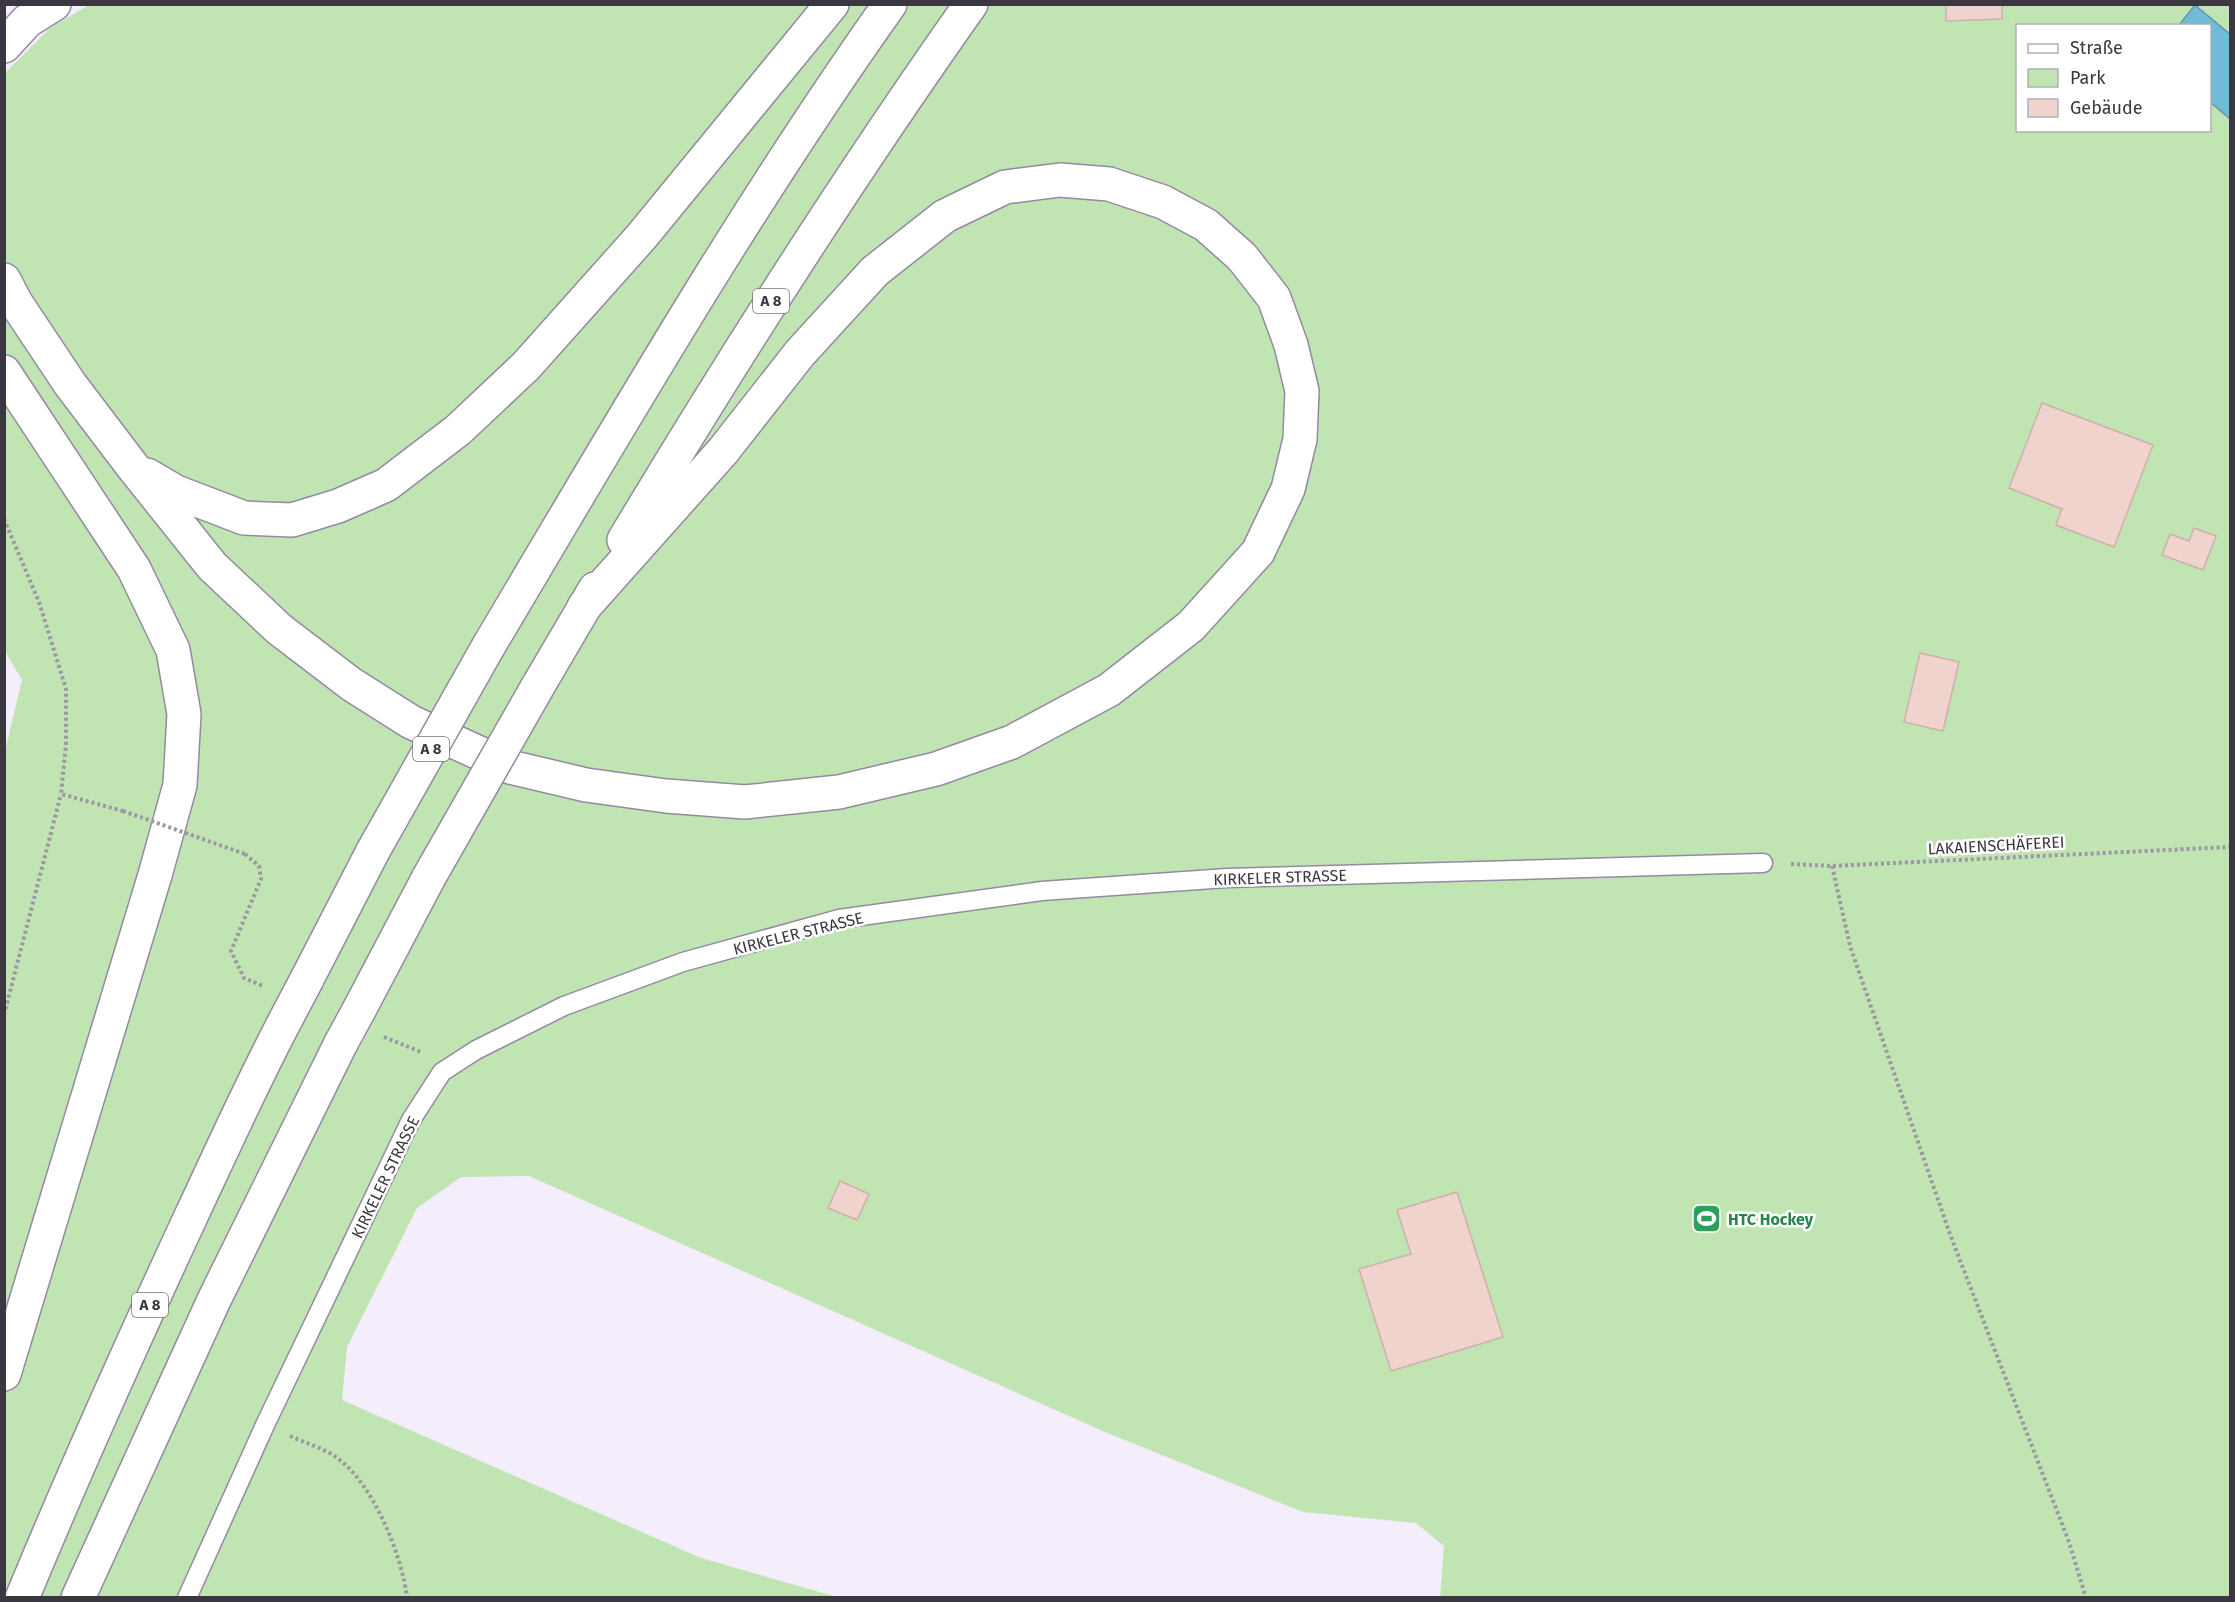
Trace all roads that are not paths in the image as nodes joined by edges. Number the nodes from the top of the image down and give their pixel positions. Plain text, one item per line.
1 (54, 4) edge
2 (832, 4) edge
3 (890, 4) edge
4 (971, 4) edge
5 (4, 46) edge
6 (4, 280) edge
7 (4, 372) edge
8 (133, 467) junction
9 (584, 607) junction
10 (1763, 863) road end
11 (4, 1374) edge
12 (22, 1598) edge
13 (78, 1598) edge
14 (186, 1598) edge

1 - 5 main road
2 - 8 main road
3 - 12 main road, A 8, bridge
4 - 9 main road, A 8
6 - 8 main road
7 - 11 main road
8 - 9 main road
9 - 13 main road, A 8, bridge
10 - 14 lane, KIRKELER STRASSE

